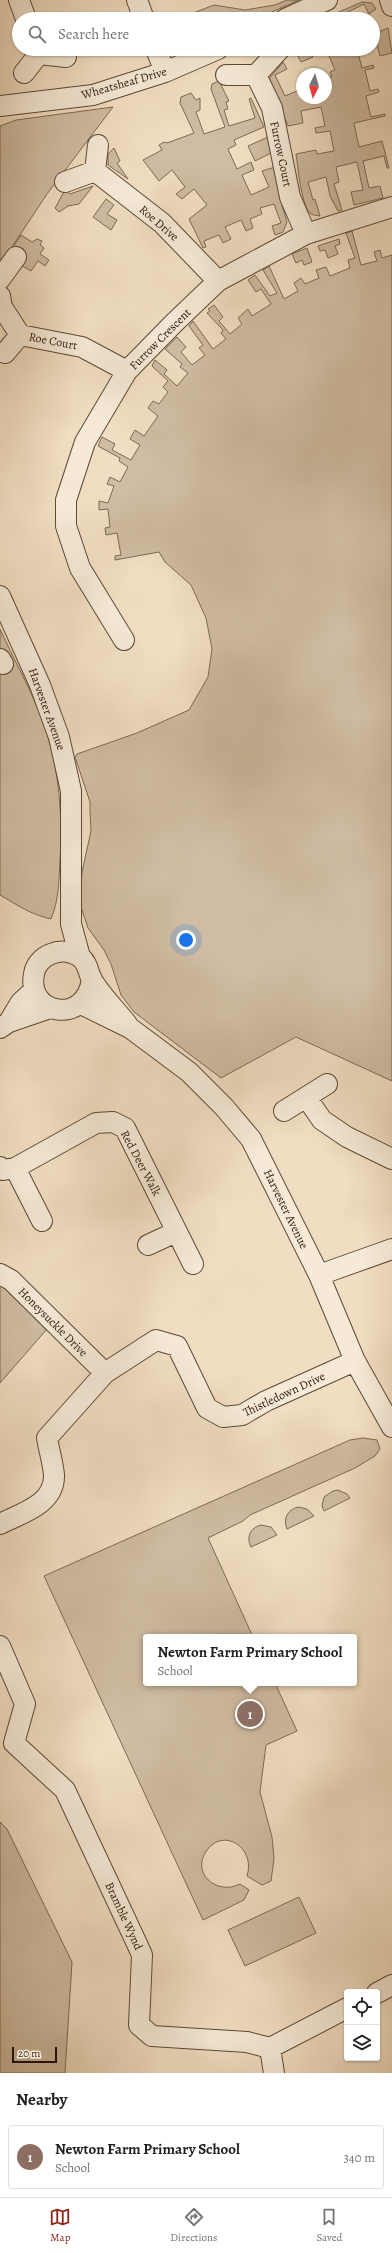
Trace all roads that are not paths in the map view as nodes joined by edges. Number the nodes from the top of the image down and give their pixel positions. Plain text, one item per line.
1 (19, 0) edge
2 (137, 0) edge
3 (327, 0) edge
4 (390, 0) edge
5 (392, 6) edge
6 (23, 12) edge
7 (141, 12) edge
8 (300, 12) edge
9 (35, 56) edge
10 (61, 56) edge
11 (159, 56) edge
12 (202, 56) edge
13 (273, 56) edge
14 (66, 57) dead end
15 (165, 72) junction
16 (24, 73) dead end
17 (226, 75) dead end
18 (256, 75) junction
19 (1, 107) edge
20 (98, 145) dead end
21 (95, 171) junction
22 (65, 182) dead end
23 (392, 207) edge
24 (306, 234) junction
25 (16, 256) dead end
26 (0, 279) edge
27 (218, 281) junction
28 (0, 296) edge
29 (20, 335) junction
30 (5, 353) dead end
31 (128, 371) junction
32 (0, 596) edge
33 (124, 640) dead end
34 (71, 924) junction
35 (48, 955) junction
36 (80, 957) junction
37 (92, 979) junction
38 (34, 990) junction
39 (81, 1004) junction
40 (50, 1008) junction
41 (5, 1025) edge
42 (130, 1028) junction
43 (327, 1084) dead end
44 (306, 1097) junction
45 (284, 1111) dead end
46 (392, 1159) edge
47 (8, 1167) edge
48 (42, 1221) dead end
49 (176, 1232) junction
50 (148, 1246) dead end
51 (392, 1249) edge
52 (193, 1264) dead end
53 (0, 1274) edge
54 (319, 1275) junction
55 (355, 1361) junction
56 (105, 1373) junction
57 (392, 1427) edge
58 (0, 1524) edge
59 (0, 1646) edge
60 (392, 1985) edge
61 (380, 1991) edge
62 (344, 2010) edge
63 (270, 2048) junction
64 (274, 2073) edge

1 - 6 street
2 - 7 street
3 - 8 street
4 - 5 street
9 - 16 street
10 - 14 street
11 - 15 street
12 - 15 street, Wheatsheaf Drive
13 - 18 street
15 - 19 street, Wheatsheaf Drive
17 - 18 street
18 - 24 street, Furrow Court
20 - 21 street
21 - 22 street
21 - 27 street, Roe Drive
23 - 24 street, Furrow Crescent
24 - 27 street, Furrow Crescent
25 - 26 street
27 - 31 street, Furrow Crescent
28 - 29 street, Roe Court
29 - 30 street, Roe Court
29 - 31 street, Roe Court
31 - 33 street, Furrow Crescent
32 - 34 street, Harvester Avenue
34 - 35 street
34 - 36 street, Harvester Avenue
35 - 36 street
35 - 38 street
36 - 37 street
37 - 39 street
37 - 42 street, Harvester Avenue
38 - 40 street
38 - 41 street
39 - 40 street
39 - 42 street, Harvester Avenue
40 - 41 street
42 - 54 street, Harvester Avenue
43 - 44 street
44 - 45 street
44 - 46 street
47 - 48 street, Red Deer Walk
47 - 49 street, Red Deer Walk
49 - 50 street
49 - 52 street, Red Deer Walk
51 - 54 street
53 - 56 street, Honeysuckle Drive
54 - 55 street, Harvester Avenue
55 - 56 street, Thistledown Drive
55 - 57 street, Harvester Avenue
56 - 58 street, Thistledown Drive
59 - 63 street, Bramble Wynd
60 - 61 street
62 - 63 street
63 - 64 street

